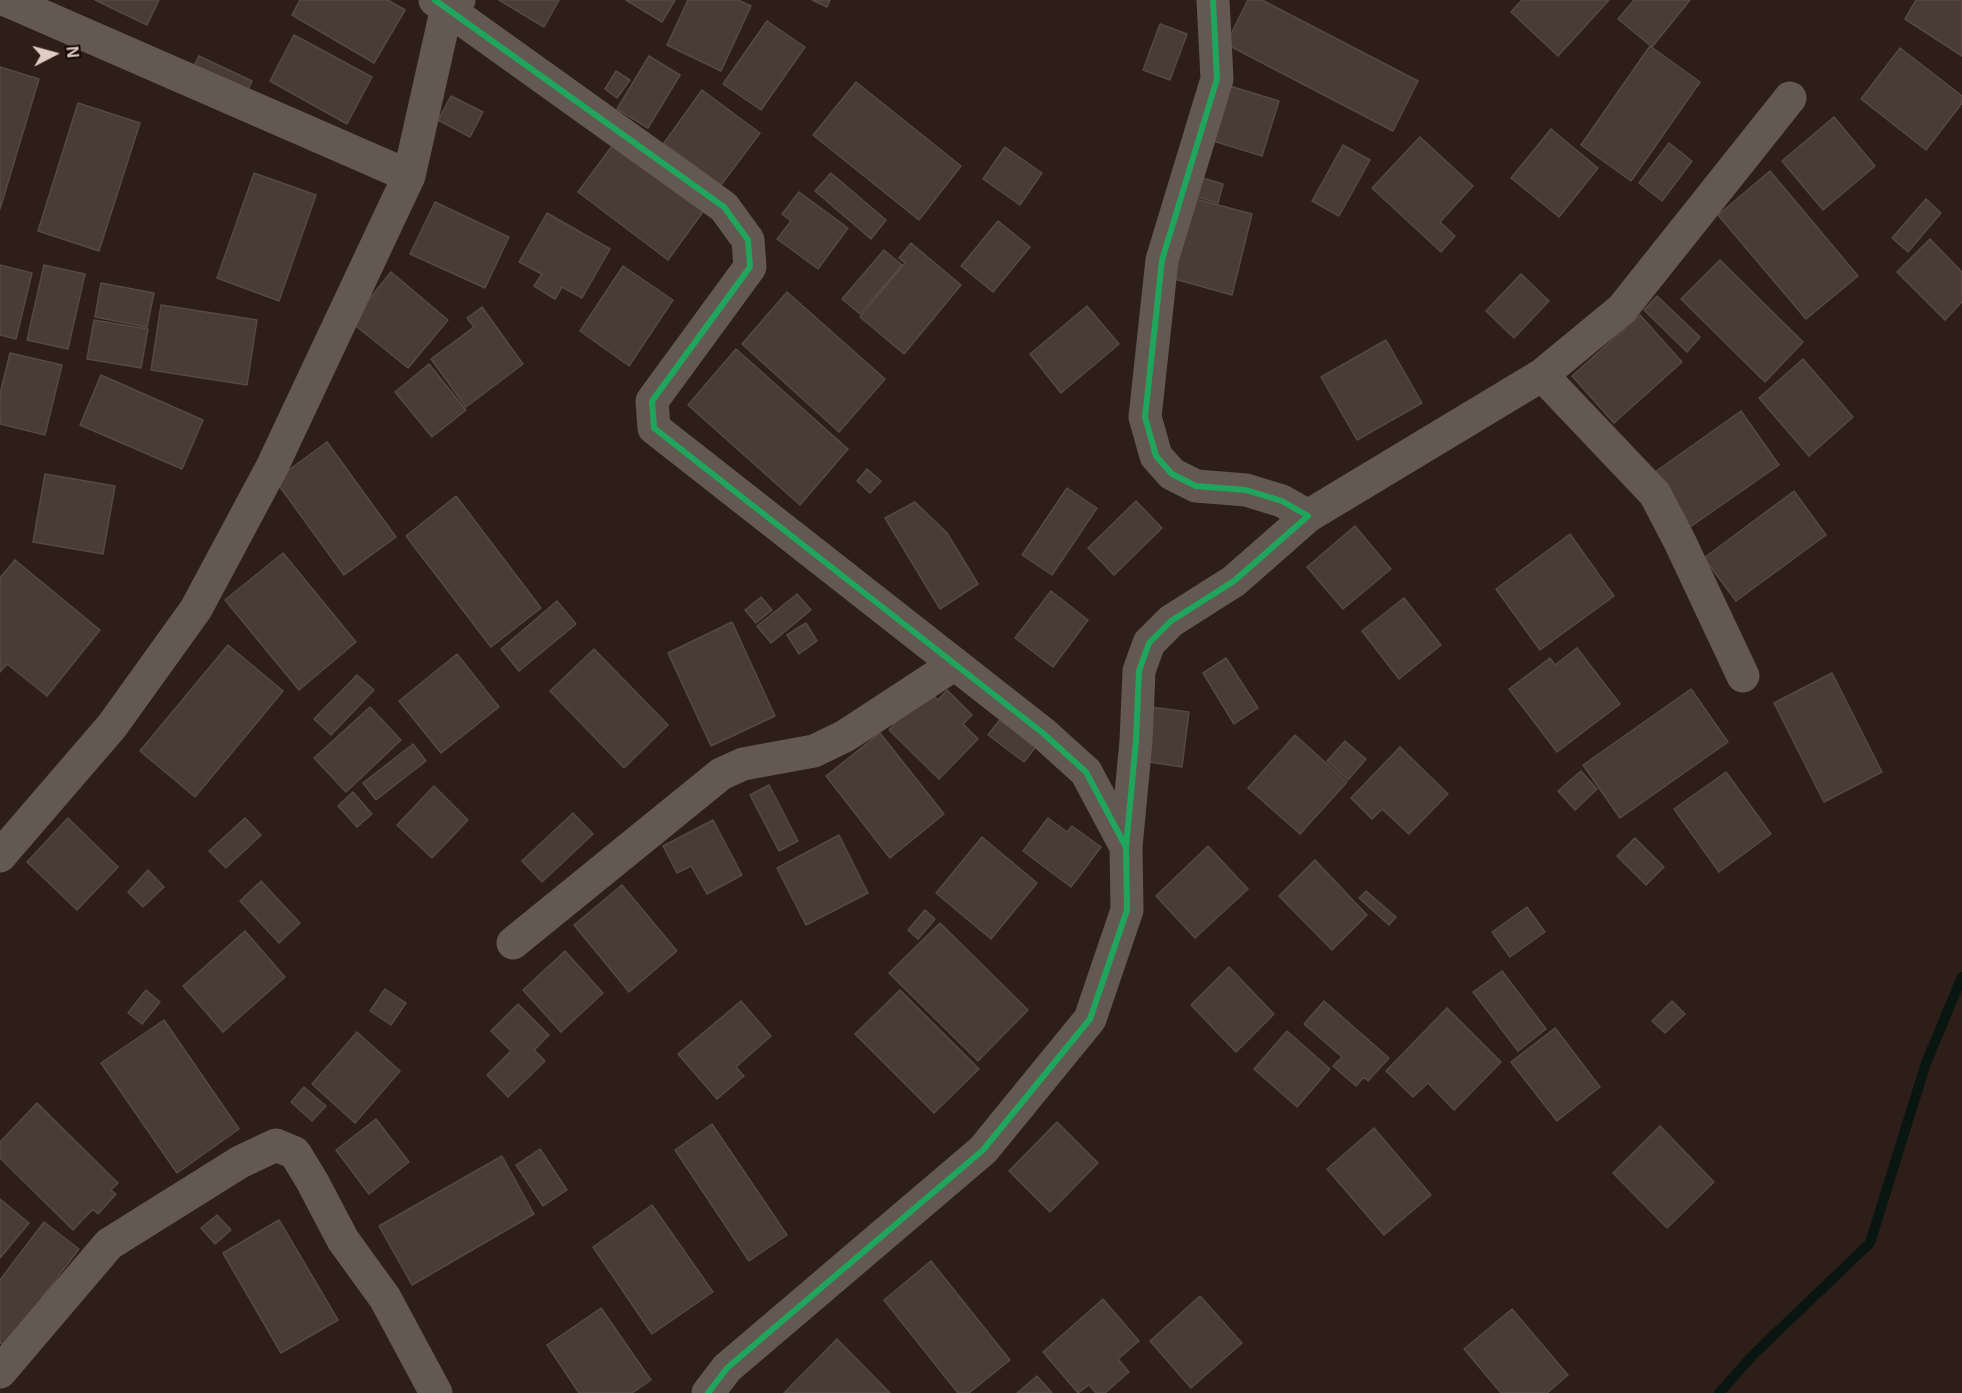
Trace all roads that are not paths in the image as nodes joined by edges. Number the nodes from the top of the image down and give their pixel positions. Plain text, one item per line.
1 (6, 0) edge
2 (1213, 0) edge
3 (447, 2) edge
4 (1790, 98) dead end
5 (408, 176) junction
6 (1542, 375) junction
7 (1308, 516) junction
8 (955, 664) junction
9 (1743, 676) dead end
10 (1126, 847) junction
11 (0, 856) edge
12 (513, 944) dead end
13 (0, 1372) edge
14 (436, 1393) edge
15 (708, 1393) edge

1 - 5 street
2 - 7 street
3 - 5 street
3 - 8 street
4 - 6 street
5 - 11 street
6 - 7 street
6 - 9 street
7 - 10 street
8 - 10 street
8 - 12 street
10 - 15 street
13 - 14 street

